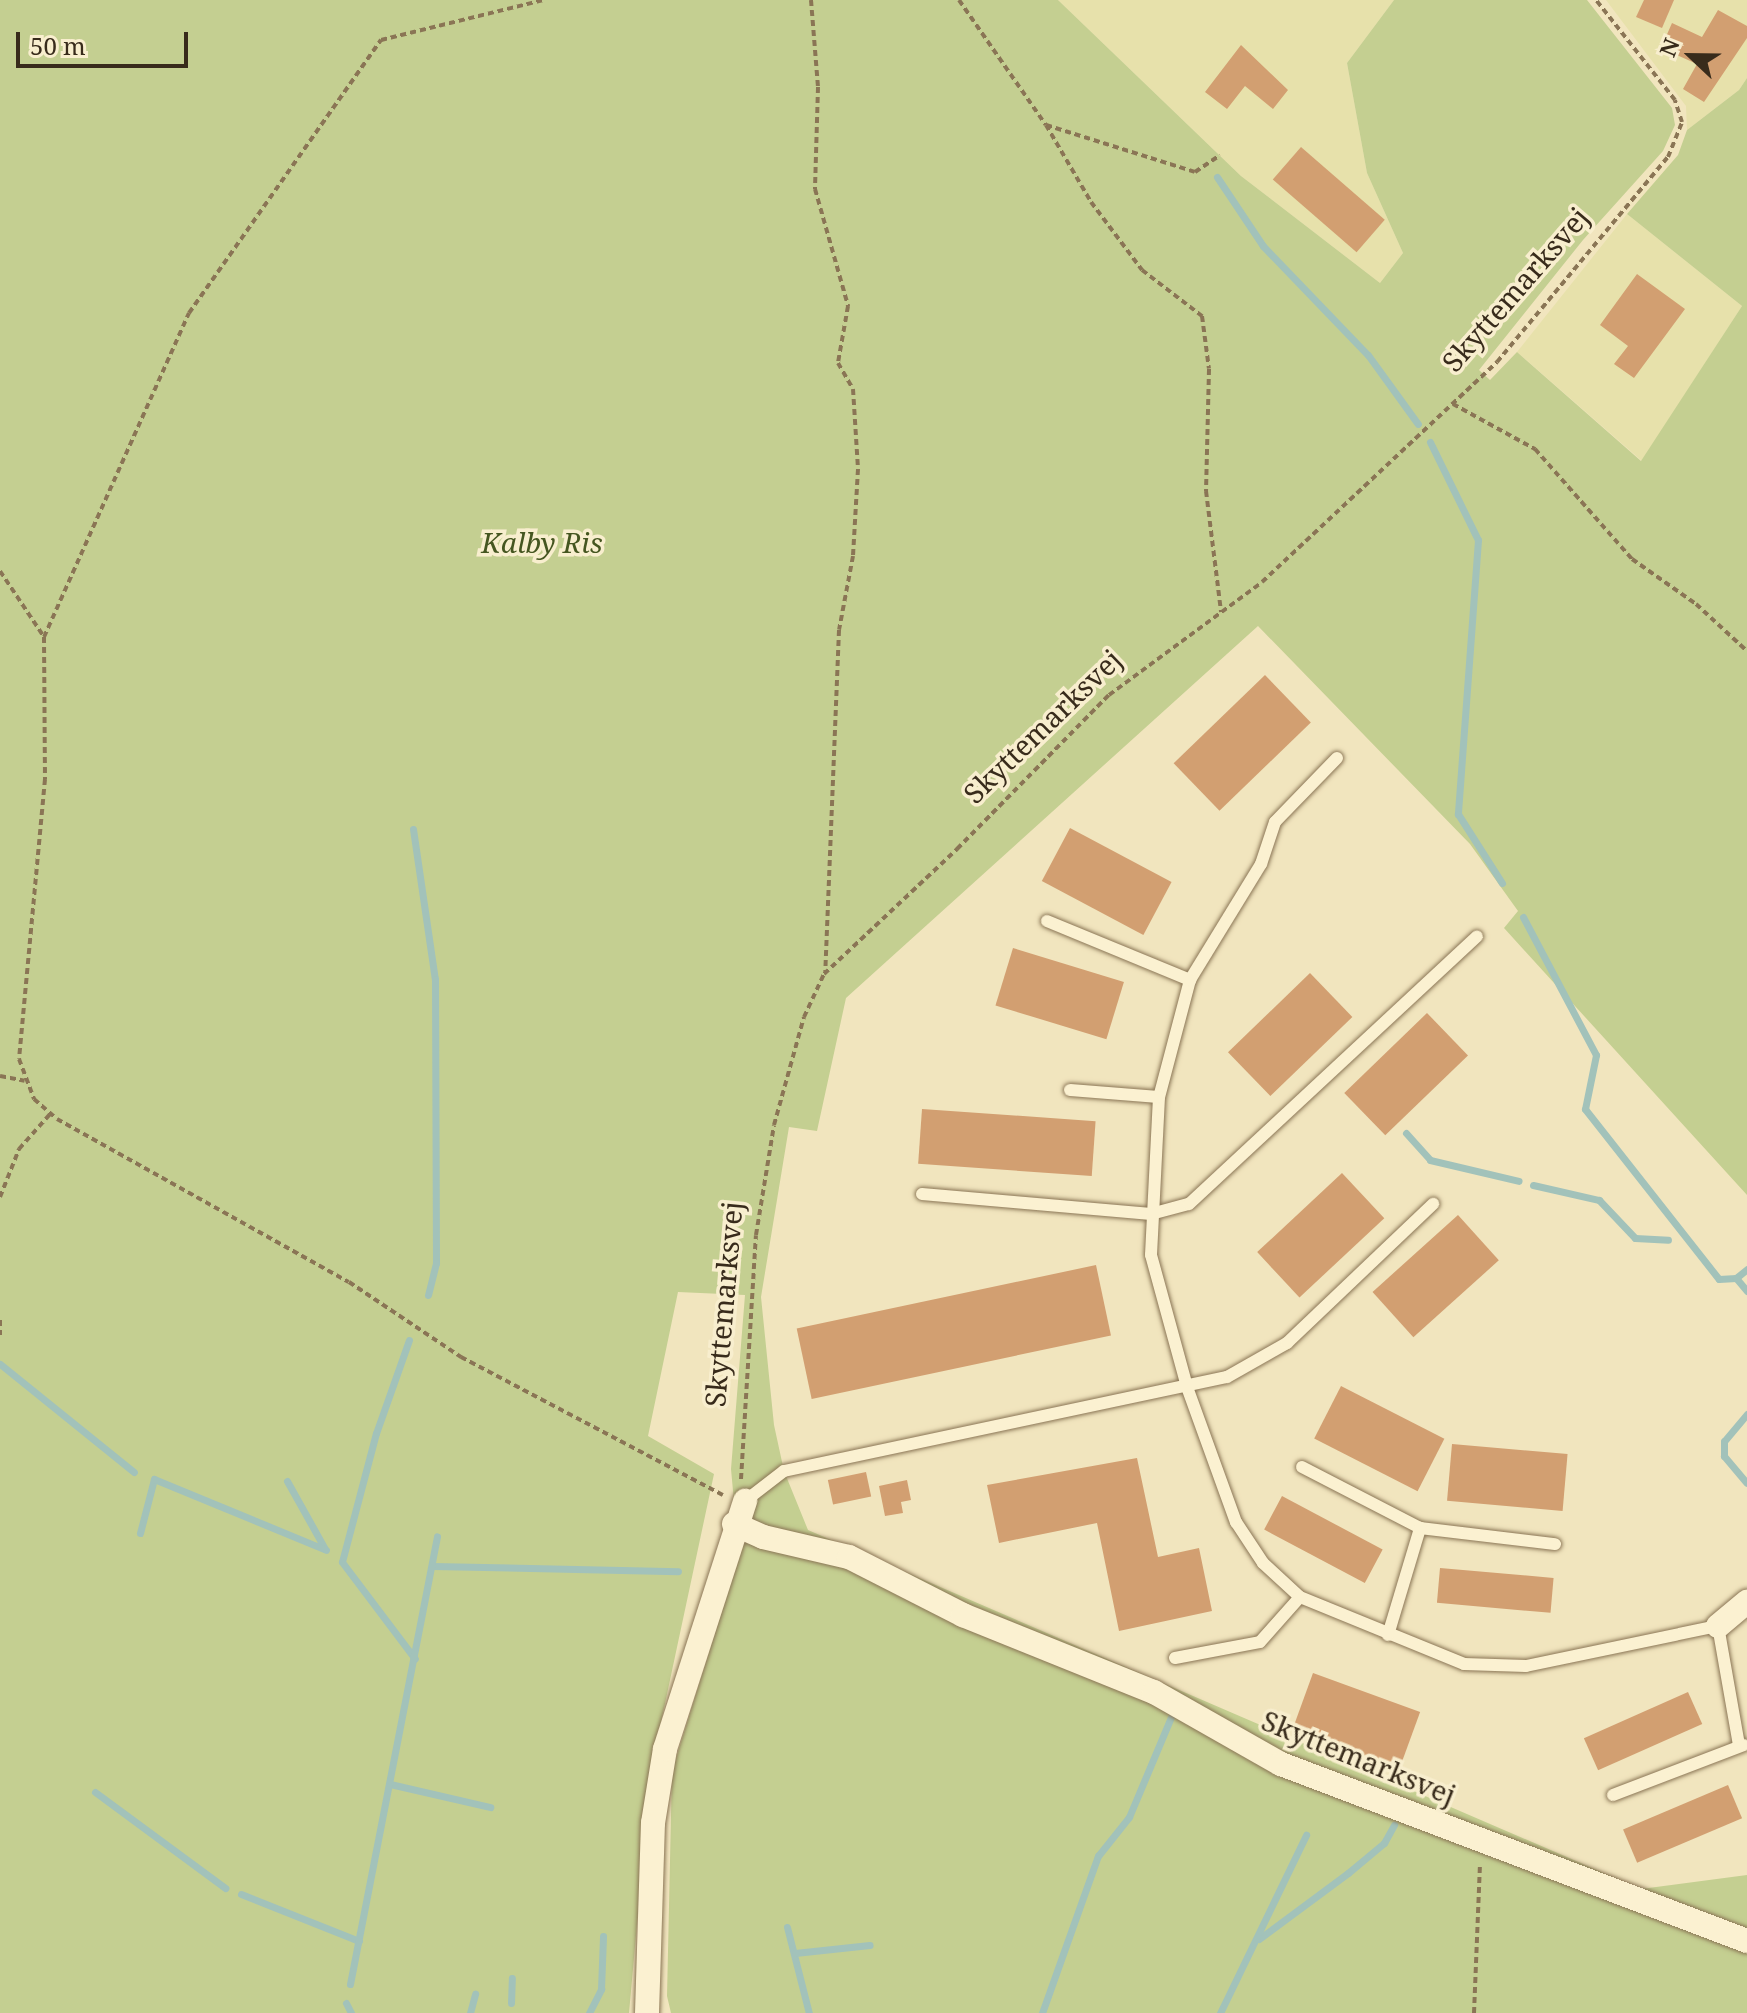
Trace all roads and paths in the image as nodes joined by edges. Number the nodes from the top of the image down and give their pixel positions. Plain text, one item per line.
1 (544, 0) edge
2 (811, 0) edge
3 (959, 0) edge
4 (1596, 0) edge
5 (1046, 125) junction
6 (1220, 155) dead end
7 (1453, 404) junction
8 (0, 571) edge
9 (1221, 612) junction
10 (44, 637) junction
11 (1747, 651) edge
12 (1337, 758) dead end
13 (1047, 921) dead end
14 (1477, 936) dead end
15 (824, 974) junction
16 (1190, 980) junction
17 (0, 1076) edge
18 (25, 1081) junction
19 (1070, 1090) dead end
20 (1159, 1097) junction
21 (51, 1113) junction
22 (922, 1194) dead end
23 (0, 1197) edge
24 (1433, 1204) dead end
25 (1151, 1214) junction
26 (0, 1320) edge
27 (0, 1335) edge
28 (1187, 1387) junction
29 (1302, 1467) dead end
30 (745, 1501) junction
31 (734, 1524) junction
32 (1420, 1528) junction
33 (1555, 1544) dead end
34 (1300, 1597) junction
35 (1747, 1602) edge
36 (1718, 1626) junction
37 (1388, 1635) junction
38 (1175, 1658) dead end
39 (1743, 1744) edge
40 (1613, 1795) dead end
41 (1481, 1839) junction
42 (1747, 1941) edge
43 (647, 2013) edge
44 (1474, 2013) edge

1 - 10 path
2 - 15 path
3 - 5 path
4 - 7 path, Skyttemarksvej
5 - 6 path
5 - 9 path
7 - 9 path, Skyttemarksvej
7 - 11 path
8 - 10 path
9 - 15 path, Skyttemarksvej
10 - 18 path
12 - 16 lane
13 - 16 lane
14 - 25 lane
15 - 30 path, Skyttemarksvej
16 - 20 lane
17 - 18 path
18 - 21 path
19 - 20 lane
20 - 25 lane
21 - 23 path
21 - 30 path
22 - 25 lane
24 - 28 lane
25 - 28 lane
26 - 27 path
28 - 30 lane
28 - 34 lane
29 - 32 lane
30 - 31 street
31 - 41 street, Skyttemarksvej
31 - 43 street
32 - 33 lane
32 - 37 lane
34 - 37 lane
34 - 38 lane
35 - 36 street
36 - 37 lane
36 - 39 lane
39 - 40 lane
41 - 42 street, Skyttemarksvej
41 - 44 path

